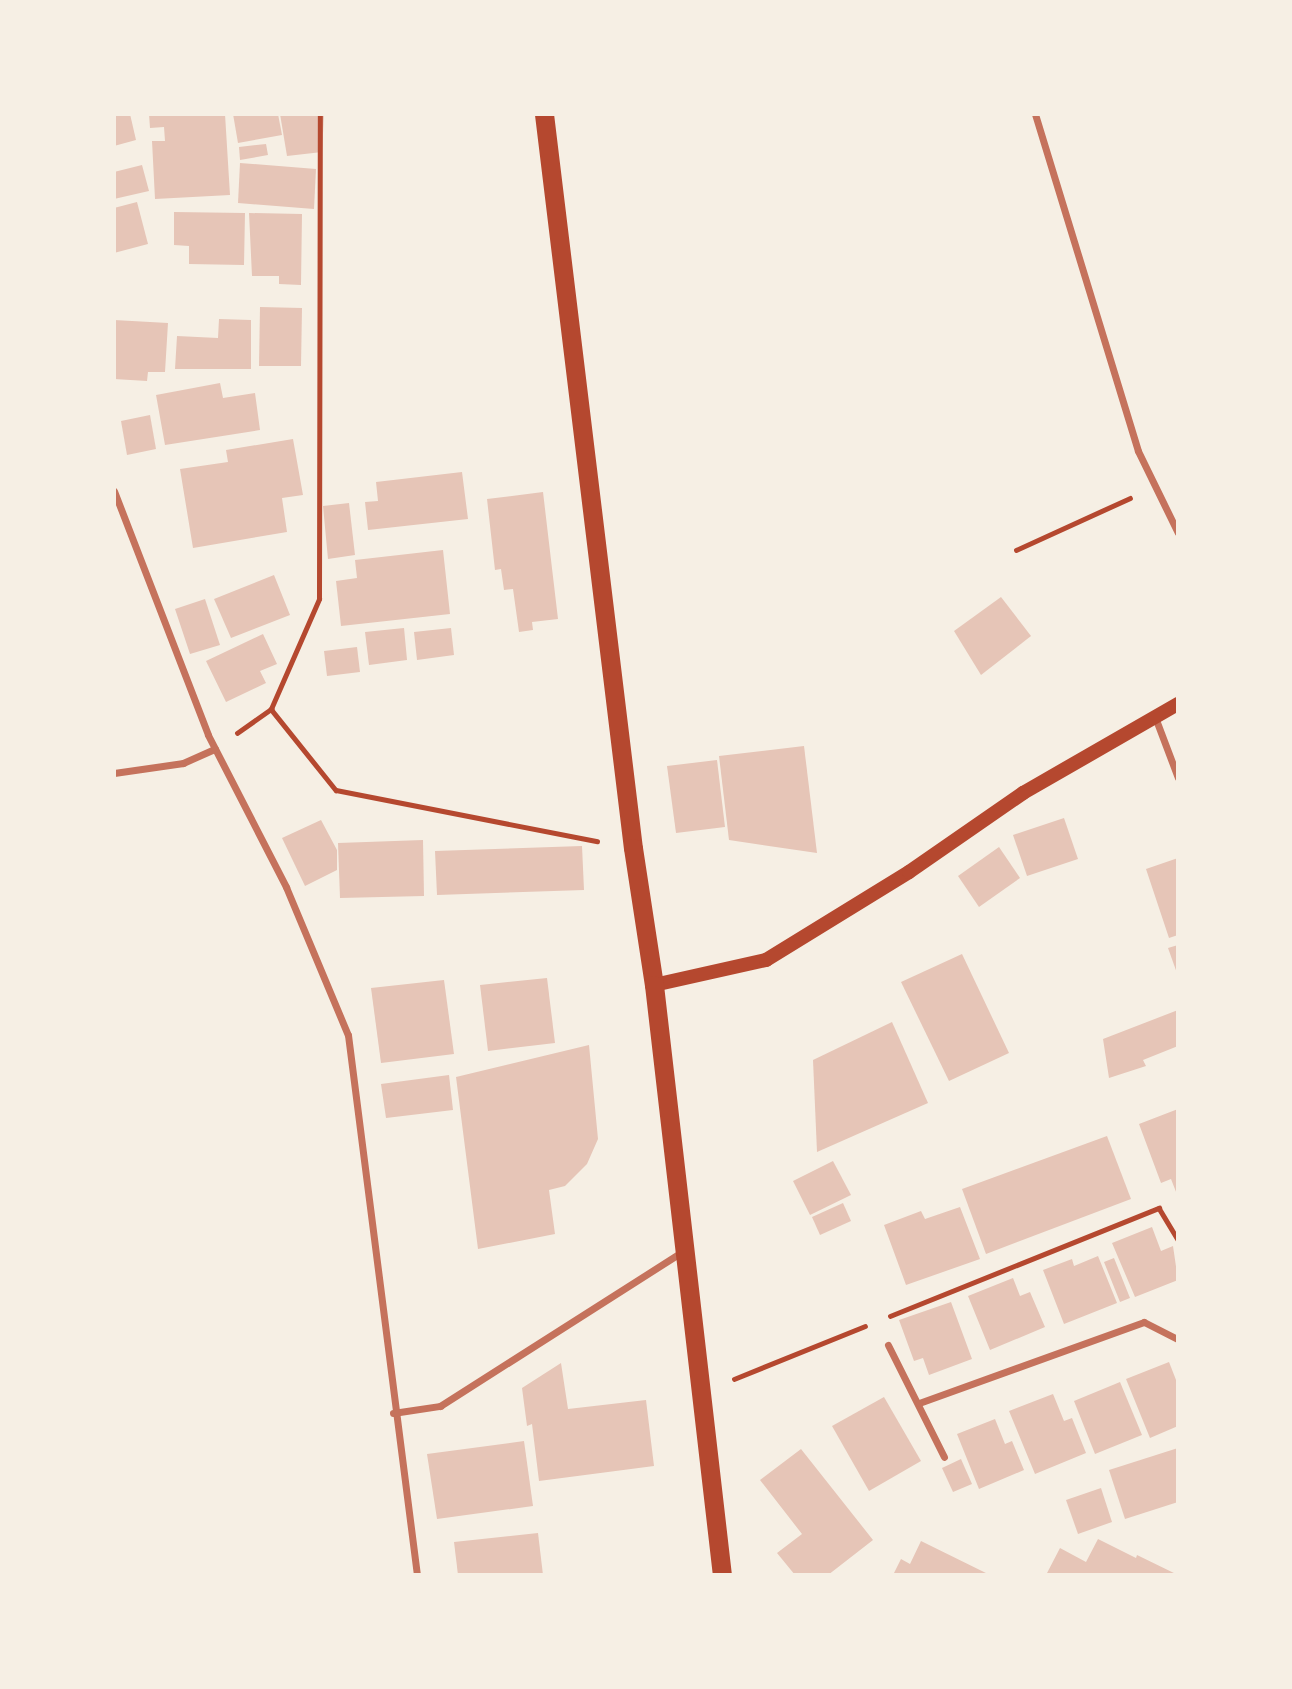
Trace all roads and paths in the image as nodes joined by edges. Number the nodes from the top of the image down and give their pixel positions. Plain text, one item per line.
1 (320, 114) edge
2 (544, 114) edge
3 (1035, 114) edge
4 (1154, 486) junction
5 (114, 491) edge
6 (1178, 533) edge
7 (1016, 550) dead end
8 (1178, 704) edge
9 (271, 709) junction
10 (1155, 716) junction
11 (215, 749) junction
12 (114, 773) edge
13 (1178, 778) edge
14 (633, 848) junction
15 (654, 985) junction
16 (1178, 1240) edge
17 (685, 1250) junction
18 (1178, 1339) edge
19 (888, 1345) dead end
20 (699, 1393) junction
21 (919, 1403) junction
22 (393, 1413) junction
23 (944, 1457) dead end
24 (417, 1575) edge
25 (722, 1575) edge

1 - 9 path
2 - 14 highway
3 - 4 street
4 - 6 street
4 - 7 path
5 - 11 street
8 - 10 main road
9 - 11 path
9 - 14 path
10 - 13 street
10 - 15 main road
11 - 12 street
11 - 22 street
14 - 15 highway
15 - 17 highway
16 - 20 path
17 - 20 highway
17 - 22 street
18 - 21 street
19 - 21 street
20 - 25 highway
21 - 23 street
22 - 24 street

